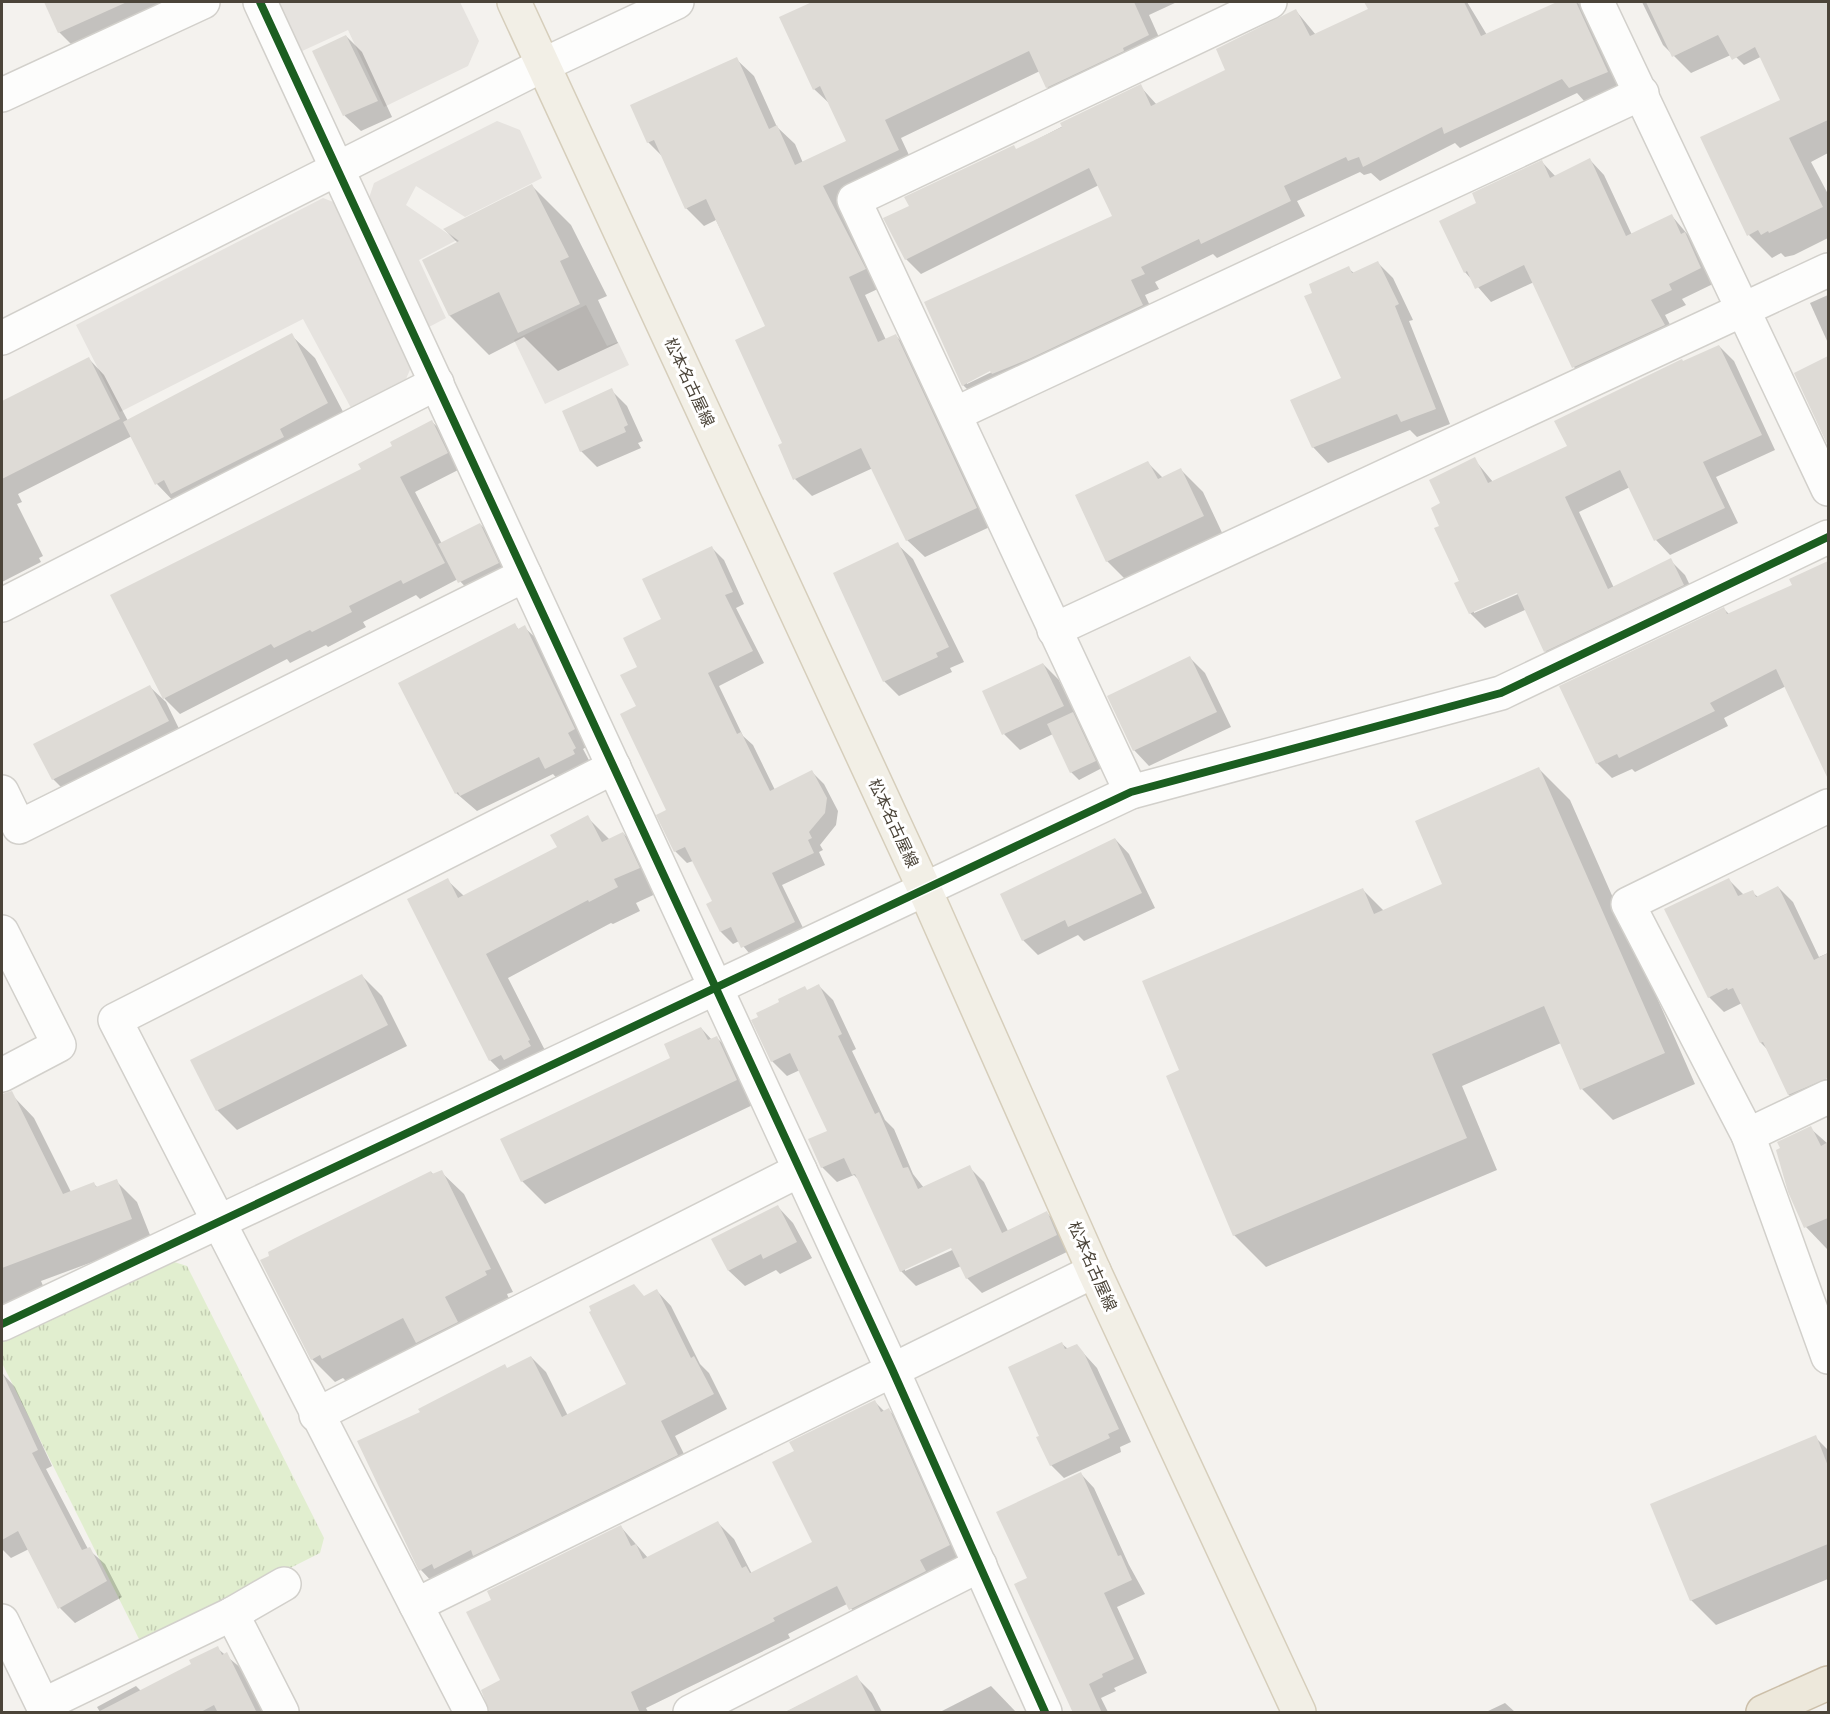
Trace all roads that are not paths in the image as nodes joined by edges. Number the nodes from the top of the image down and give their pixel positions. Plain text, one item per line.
1 (203, 2) edge
2 (260, 2) edge
3 (514, 2) edge
4 (677, 2) edge
5 (1270, 2) edge
6 (1597, 2) edge
7 (1215, 14) edge
8 (543, 65) junction
9 (1642, 93) junction
10 (2, 95) edge
11 (337, 168) junction
12 (1828, 270) edge
13 (1743, 309) junction
14 (2, 338) edge
15 (437, 383) junction
16 (955, 414) junction
17 (1828, 489) edge
18 (1828, 537) edge
19 (525, 575) junction
20 (2, 605) edge
21 (1054, 630) junction
22 (614, 767) junction
23 (2, 792) edge
24 (1131, 792) junction
25 (1828, 806) edge
26 (924, 888) junction
27 (2, 932) edge
28 (716, 988) junction
29 (2, 1075) edge
30 (1828, 1097) edge
31 (1748, 1135) junction
32 (800, 1170) junction
33 (218, 1223) junction
34 (1094, 1271) junction
35 (2, 1324) edge
36 (1828, 1357) edge
37 (892, 1369) junction
38 (316, 1415) junction
39 (980, 1565) junction
40 (284, 1584) dead end
41 (416, 1605) junction
42 (232, 1614) junction
43 (2, 1621) edge
44 (1828, 1683) edge
45 (45, 1709) edge
46 (282, 1713) edge
47 (471, 1713) edge
48 (690, 1713) edge
49 (1045, 1713) edge
50 (1299, 1713) edge
51 (1763, 1713) edge

1 - 10 street
2 - 11 street
3 - 8 main road, 松本名古屋線
4 - 8 street
5 - 7 street
6 - 9 street
7 - 16 street
8 - 11 street
8 - 26 main road, 松本名古屋線
9 - 13 street
9 - 16 street
11 - 14 street
11 - 15 street
12 - 13 street
13 - 17 street
13 - 21 street
15 - 19 street
15 - 20 street
16 - 21 street
18 - 24 street
19 - 22 street
19 - 23 street
21 - 24 street
22 - 28 street
22 - 33 street
24 - 26 street
25 - 31 street
26 - 28 street
26 - 34 main road, 松本名古屋線
27 - 29 street
28 - 32 street
28 - 33 street
30 - 31 street
31 - 36 street
32 - 37 street
32 - 38 street
33 - 35 street
33 - 38 street
34 - 37 street
34 - 50 main road, 松本名古屋線
37 - 39 street
37 - 41 street
38 - 41 street
39 - 48 street
39 - 49 street
40 - 42 street
41 - 47 street
42 - 45 street
42 - 46 street
43 - 45 street
44 - 51 highway

